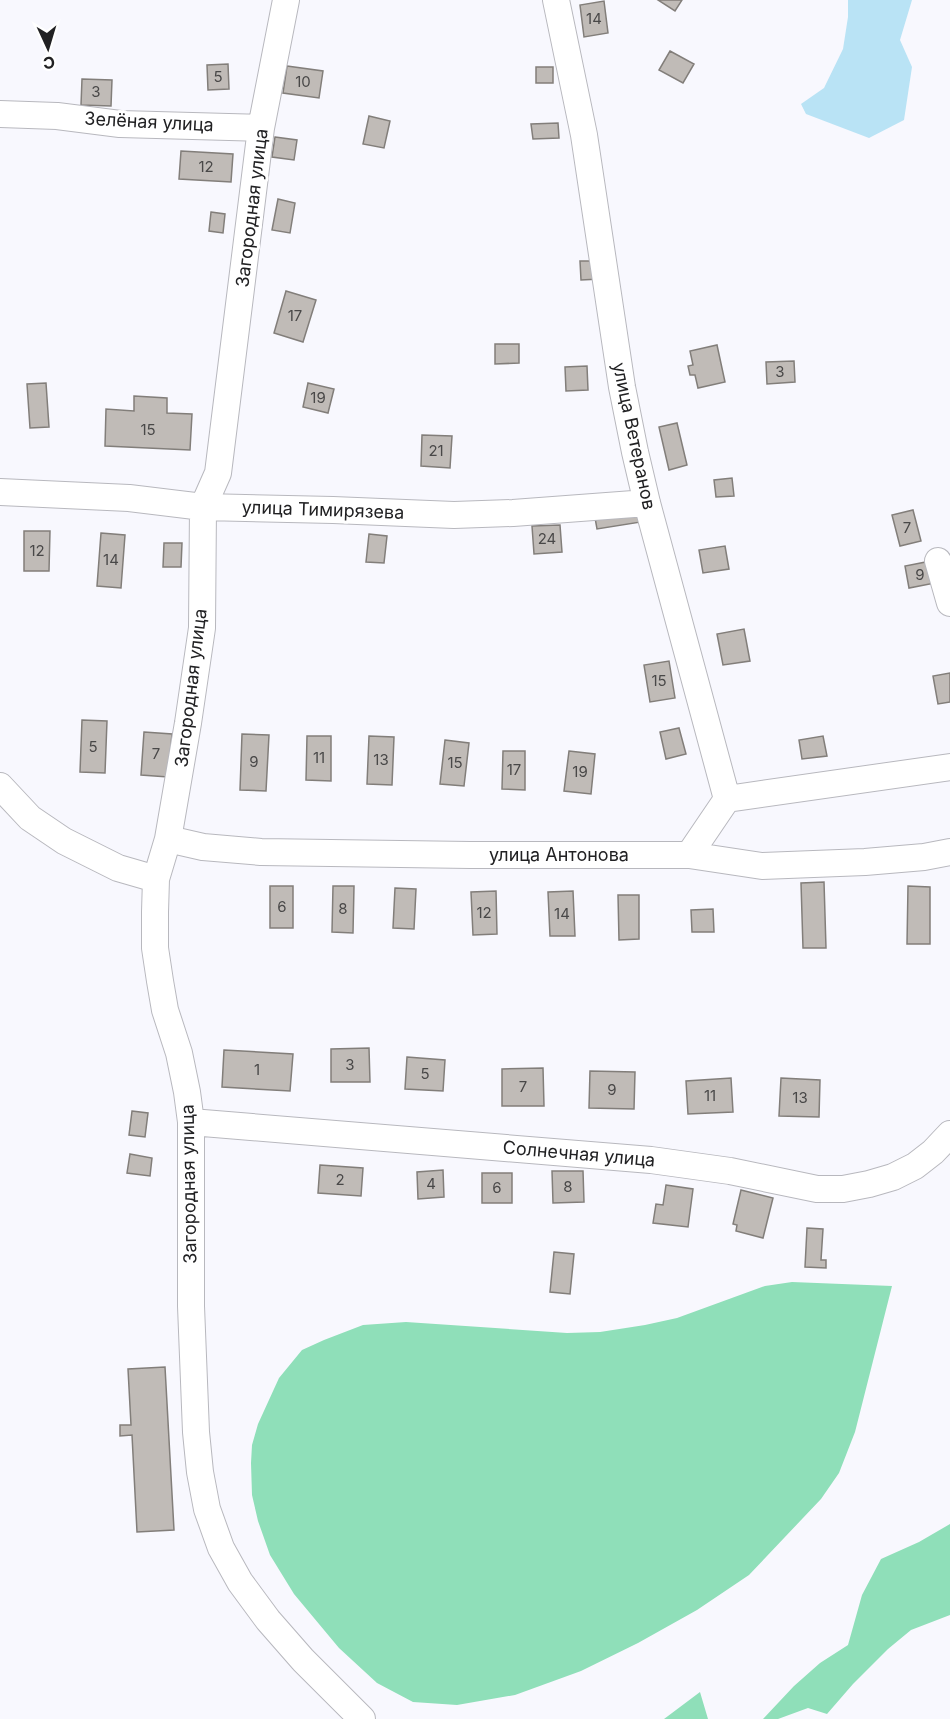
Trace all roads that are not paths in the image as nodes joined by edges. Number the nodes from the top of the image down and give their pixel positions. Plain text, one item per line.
1 (286, 0) edge
2 (556, 0) edge
3 (0, 114) edge
4 (261, 128) junction
5 (0, 492) edge
6 (647, 503) junction
7 (203, 507) junction
8 (938, 561) dead end
9 (950, 603) edge
10 (950, 767) edge
11 (0, 786) edge
12 (727, 799) junction
13 (168, 838) junction
14 (950, 852) edge
15 (689, 855) junction
16 (156, 879) junction
17 (191, 1122) junction
18 (950, 1134) edge
19 (362, 1719) edge

1 - 4 street, Загородная улица
2 - 6 street, улица Ветеранов
3 - 4 street, Зелёная улица
4 - 7 street, Загородная улица
5 - 7 street, улица Тимирязева
6 - 7 street, улица Тимирязева
6 - 12 street, улица Ветеранов
7 - 13 street, Загородная улица
8 - 9 street
10 - 12 street
11 - 16 street
12 - 15 street
13 - 15 street, улица Антонова
13 - 16 street, Загородная улица
14 - 15 street, улица Антонова
16 - 17 street, Загородная улица
17 - 18 street, Солнечная улица
17 - 19 street, Загородная улица

